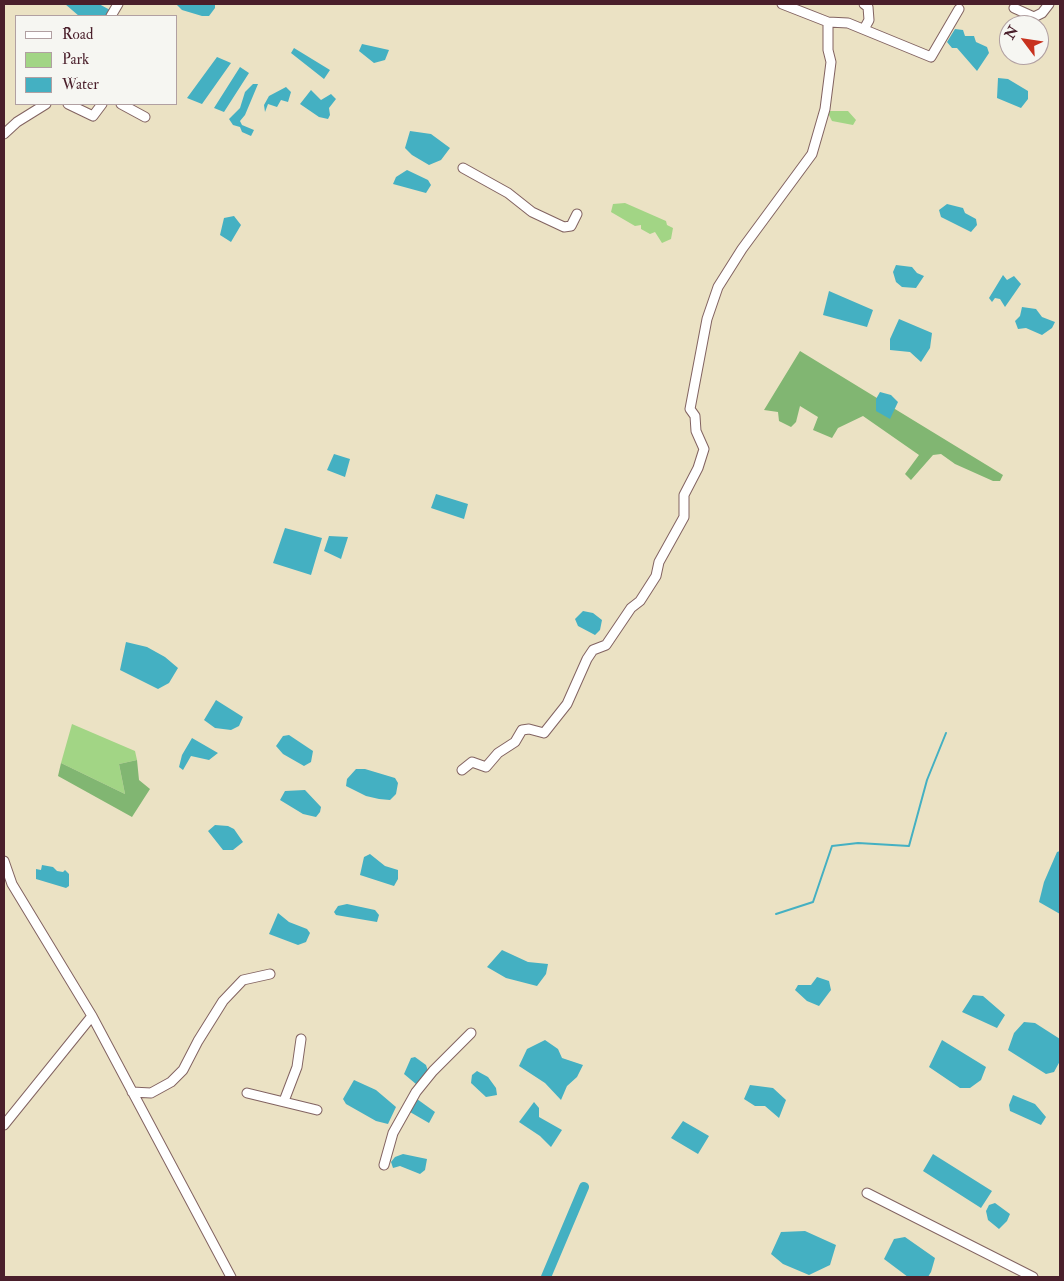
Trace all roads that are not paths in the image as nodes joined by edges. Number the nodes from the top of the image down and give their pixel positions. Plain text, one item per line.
1 (118, 4) edge
2 (782, 4) edge
3 (864, 4) edge
4 (1049, 4) edge
5 (1014, 8) dead end
6 (959, 9) dead end
7 (112, 15) edge
8 (828, 22) junction
9 (864, 29) junction
10 (44, 105) edge
11 (70, 105) edge
12 (101, 105) edge
13 (123, 105) edge
14 (145, 117) dead end
15 (4, 134) edge
16 (463, 168) dead end
17 (577, 214) dead end
18 (462, 770) dead end
19 (4, 861) edge
20 (270, 974) dead end
21 (92, 1016) junction
22 (471, 1033) dead end
23 (301, 1039) dead end
24 (132, 1092) junction
25 (247, 1093) dead end
26 (284, 1101) junction
27 (317, 1110) dead end
28 (4, 1125) edge
29 (384, 1165) dead end
30 (867, 1194) dead end
31 (231, 1277) edge
32 (1033, 1277) edge

1 - 7 street
2 - 8 street
3 - 9 street
4 - 5 street
6 - 9 street
8 - 9 street
8 - 18 street
10 - 15 street
11 - 12 street
13 - 14 street
16 - 17 street
19 - 21 street
20 - 24 street
21 - 24 street
21 - 28 street
22 - 29 street
23 - 26 street
24 - 31 street
25 - 26 street
26 - 27 street
30 - 32 street

